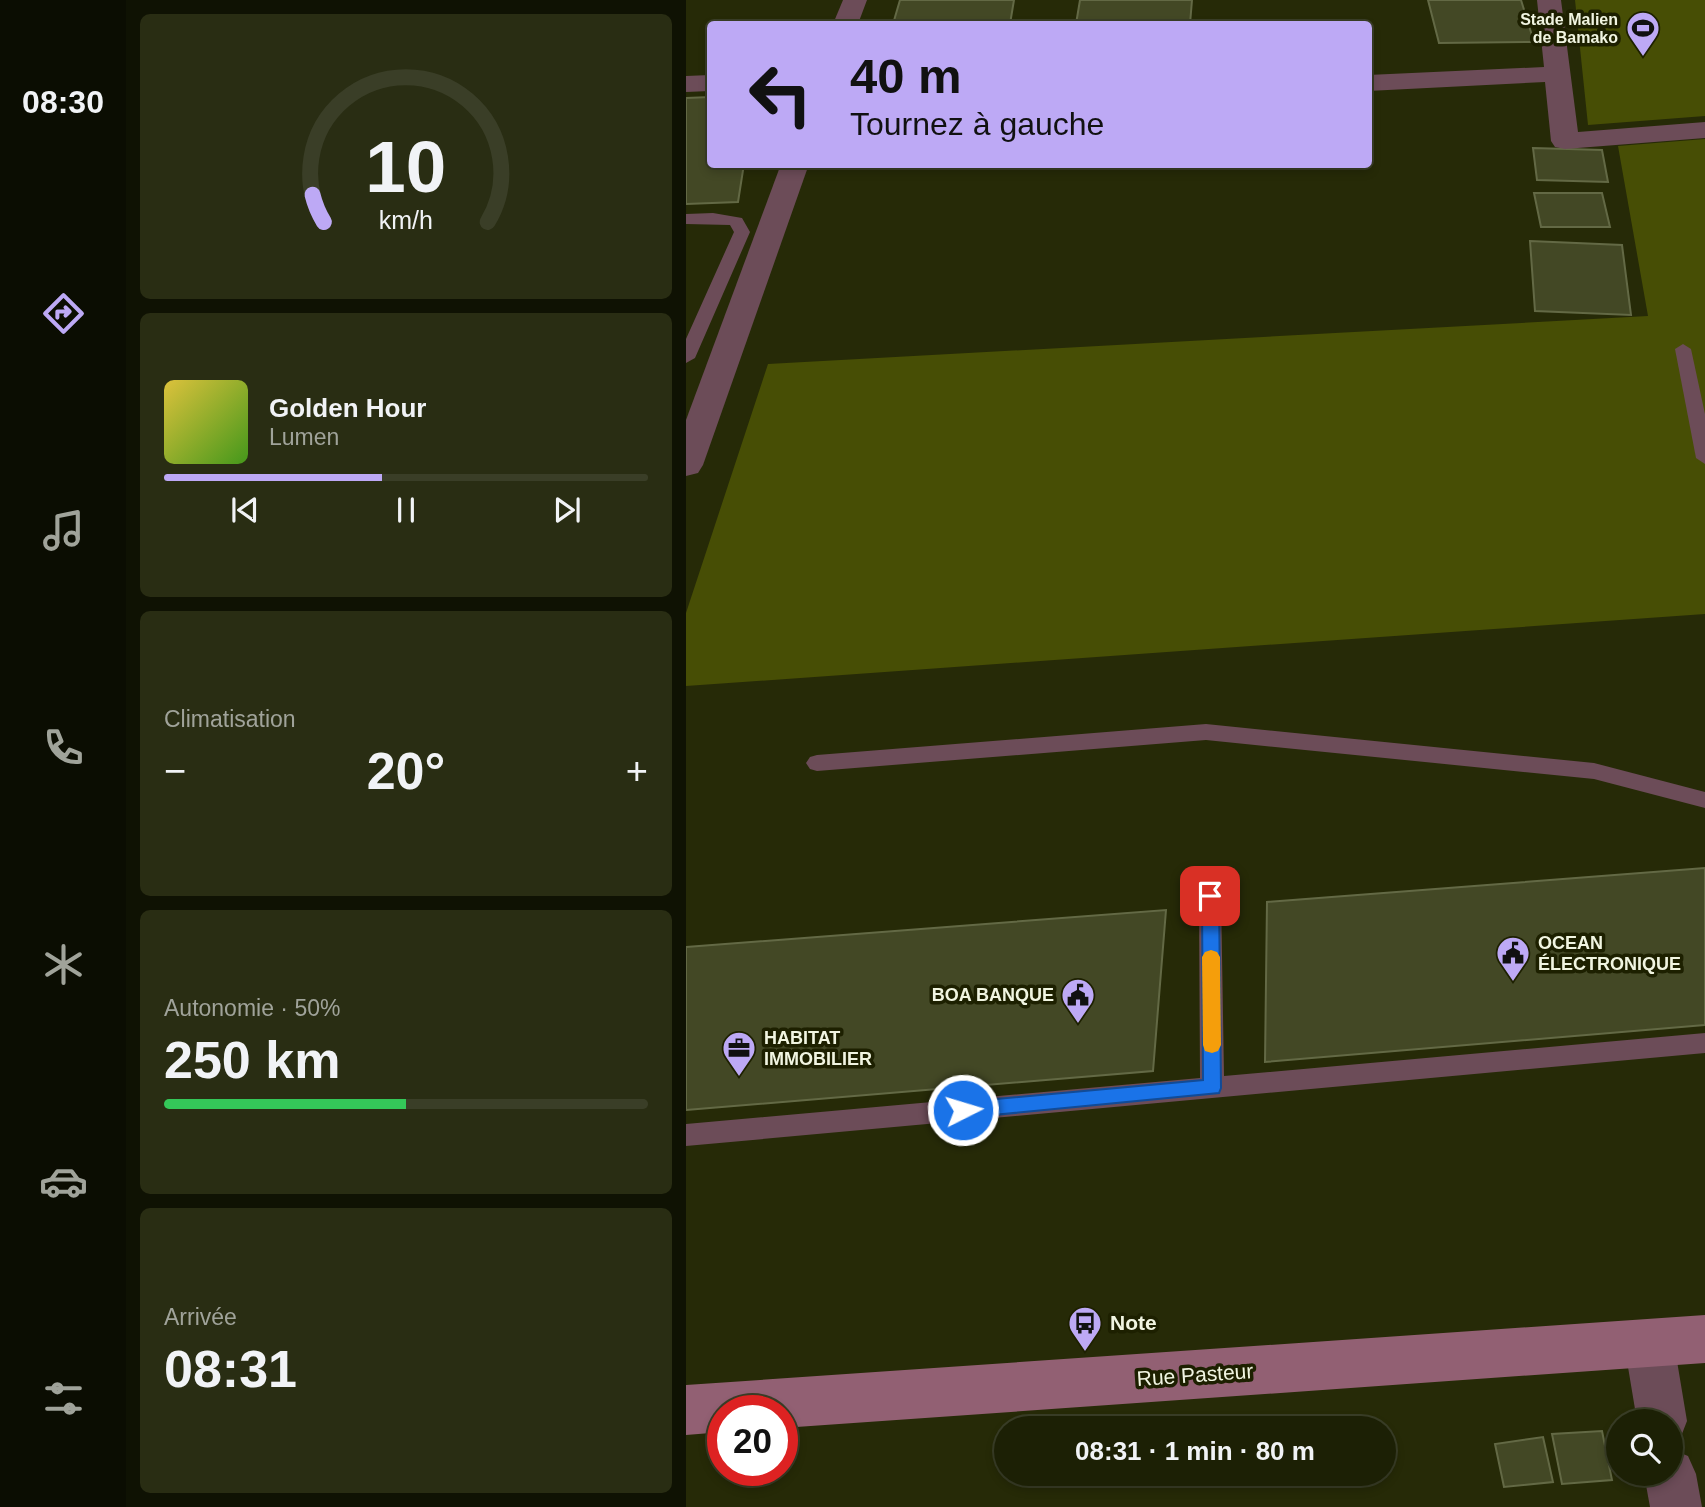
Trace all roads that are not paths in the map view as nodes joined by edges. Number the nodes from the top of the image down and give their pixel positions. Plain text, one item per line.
1 (855, 0) edge
2 (1549, 0) edge
3 (847, 21) edge
4 (1559, 74) junction
5 (707, 83) edge
6 (1372, 83) edge
7 (686, 84) edge
8 (1705, 130) edge
9 (794, 168) edge
10 (686, 219) edge
11 (1684, 349) dead end
12 (686, 358) edge
13 (1705, 458) edge
14 (686, 465) edge
15 (817, 763) dead end
16 (1705, 800) edge
17 (1210, 896) dead end
18 (1705, 1043) edge
19 (1212, 1088) junction
20 (686, 1135) edge
21 (1705, 1339) edge
22 (1648, 1343) junction
23 (1660, 1409) edge
24 (686, 1410) edge
25 (1672, 1486) edge
26 (1676, 1507) edge

1 - 3 street
2 - 4 street
4 - 6 street
4 - 8 street
5 - 7 street
9 - 14 street
10 - 12 lane
11 - 13 lane
15 - 16 lane
17 - 19 lane
18 - 19 lane
19 - 20 lane
21 - 22 main road, Rue Pasteur
22 - 23 street
22 - 24 main road, Rue Pasteur
25 - 26 street

